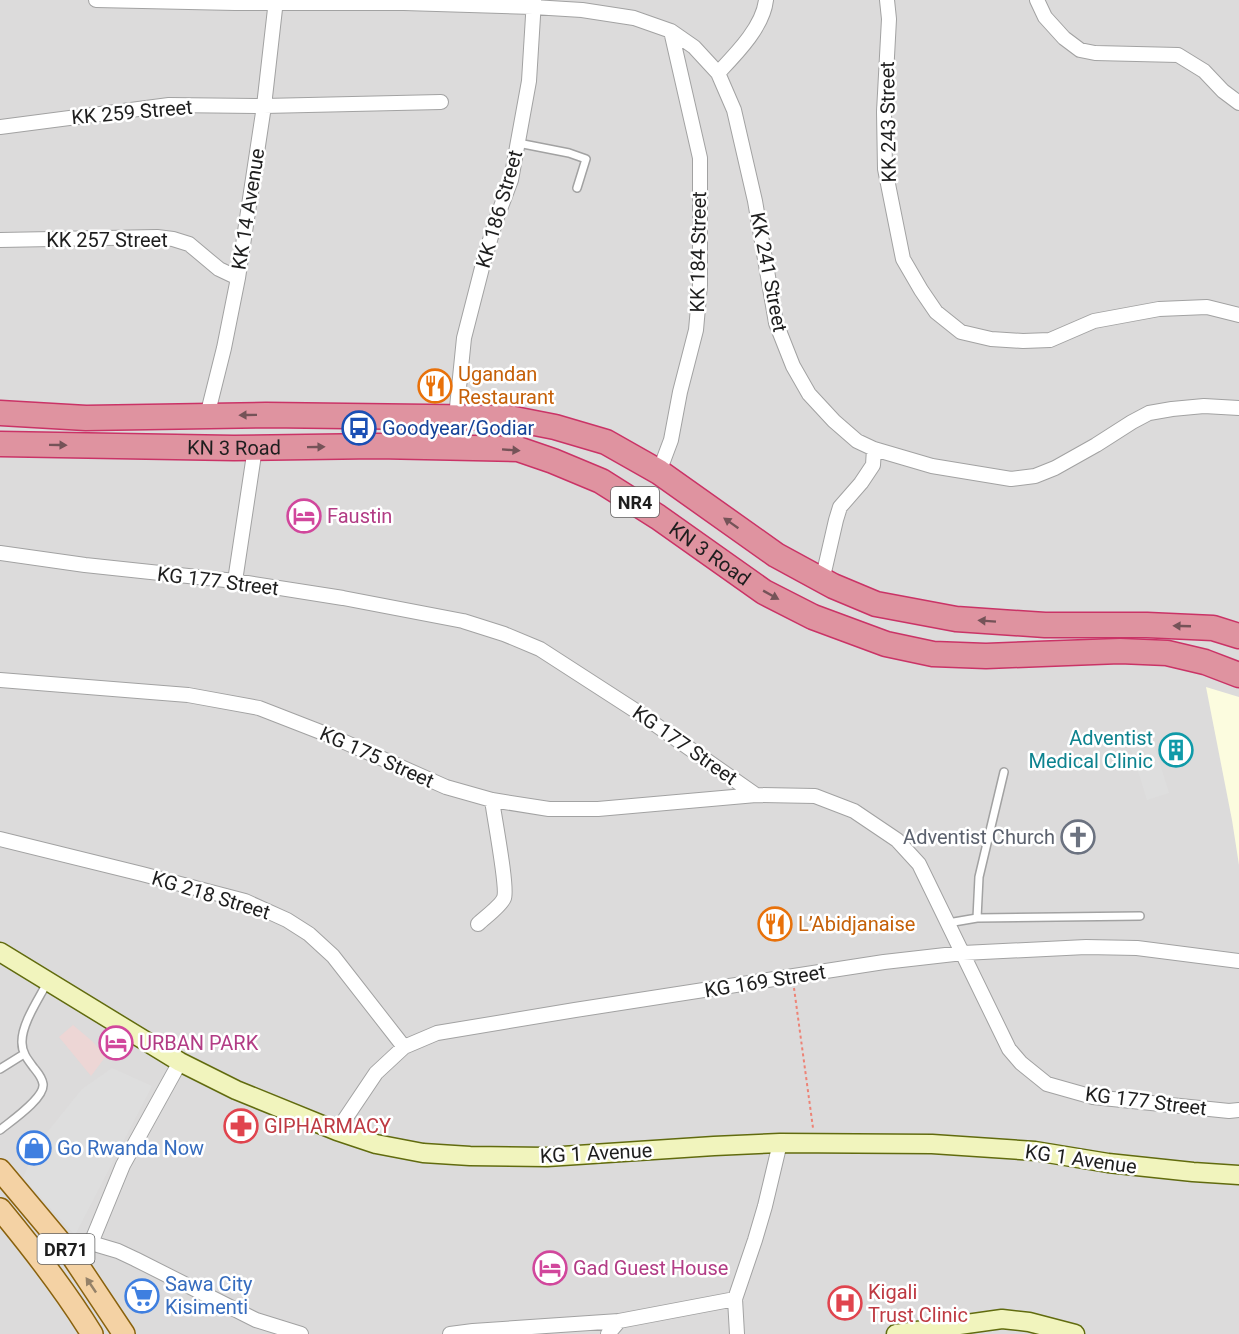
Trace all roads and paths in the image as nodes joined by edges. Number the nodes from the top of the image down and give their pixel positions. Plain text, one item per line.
1 (96, 0) edge
2 (766, 0) edge
3 (887, 0) edge
4 (1037, 0) edge
5 (235, 1) edge
6 (275, 1) edge
7 (533, 3) edge
8 (671, 31) junction
9 (717, 73) junction
10 (441, 102) dead end
11 (1239, 103) edge
12 (264, 106) junction
13 (0, 127) edge
14 (518, 143) junction
15 (577, 188) dead end
16 (0, 240) edge
17 (238, 278) junction
18 (1239, 315) edge
19 (1239, 408) edge
20 (0, 413) edge
21 (207, 416) junction
22 (456, 417) junction
23 (0, 444) edge
24 (255, 448) junction
25 (874, 449) junction
26 (659, 472) junction
27 (0, 553) edge
28 (235, 581) junction
29 (822, 581) junction
30 (1239, 636) edge
31 (1239, 675) edge
32 (0, 680) edge
33 (1004, 772) dead end
34 (756, 795) junction
35 (492, 800) junction
36 (0, 839) edge
37 (1140, 916) dead end
38 (976, 918) junction
39 (948, 923) junction
40 (478, 924) dead end
41 (0, 952) edge
42 (963, 953) junction
43 (1239, 961) edge
44 (792, 977) junction
45 (48, 981) junction
46 (404, 1047) junction
47 (24, 1054) junction
48 (180, 1062) junction
49 (0, 1070) edge
50 (1239, 1110) edge
51 (812, 1123) dead end
52 (0, 1130) edge
53 (337, 1131) junction
54 (780, 1143) junction
55 (0, 1170) edge
56 (1239, 1175) edge
57 (0, 1209) edge
58 (91, 1244) junction
59 (72, 1256) junction
60 (735, 1299) junction
61 (619, 1321) junction
62 (92, 1334) edge
63 (124, 1334) edge
64 (301, 1334) edge
65 (450, 1334) edge
66 (608, 1334) edge
67 (737, 1334) edge
68 (896, 1334) edge
69 (1075, 1334) edge

1 - 5 street, KK 241 Street
2 - 9 street
3 - 18 street, KK 243 Street
4 - 11 street
5 - 6 street, KK 241 Street
6 - 7 street, KK 241 Street
6 - 12 street, KK 14 Avenue
7 - 8 street, KK 241 Street
7 - 14 street, KK 186 Street
8 - 9 street, KK 241 Street
8 - 26 street, KK 184 Street
9 - 25 street, KK 241 Street
10 - 12 street, KK 259 Street
12 - 13 street, KK 259 Street
12 - 17 street, KK 14 Avenue
14 - 15 lane
14 - 22 street, KK 186 Street
16 - 17 street, KK 257 Street
17 - 21 street, KK 14 Avenue
19 - 25 street, KK 241 Street
20 - 21 highway, KN 3 Road / NR4
22 -> 21 highway, KN 3 Road / NR4
22 - 26 highway, KN 3 Road / NR4
23 -> 24 highway, KN 3 Road / NR4
24 - 28 street
24 -> 31 highway, KN 3 Road / NR4
25 - 29 street
29 -> 26 highway, KN 3 Road / NR4
27 - 28 street, KG 177 Street
28 - 34 street, KG 177 Street
30 -> 29 highway, KN 3 Road / NR4
32 - 35 street, KG 175 Street
33 - 38 lane
34 - 35 street, KG 175 Street
34 - 39 street, KG 177 Street
35 - 40 street
36 - 46 street, KG 218 Street
37 - 38 lane
38 - 39 lane
39 - 42 street, KG 177 Street
41 - 45 street, KG 1 Avenue
42 - 43 street, KG 169 Street
42 - 44 street, KG 169 Street
42 - 50 street, KG 177 Street
44 - 46 street, KG 169 Street
44 - 51 path
45 - 47 lane
45 - 48 street, KG 1 Avenue
46 - 53 street, KG 169 Street
47 - 49 lane
47 - 52 lane
48 - 53 street, KG 1 Avenue
48 - 58 street
53 - 54 street, KG 1 Avenue
54 - 56 street, KG 1 Avenue
54 - 60 street
55 - 59 main road, DR71
57 - 62 main road, DR71
58 - 59 street
58 - 64 street
63 -> 59 main road, DR71
60 - 61 street
60 - 67 street
61 - 65 street
61 - 66 street
68 - 69 street

